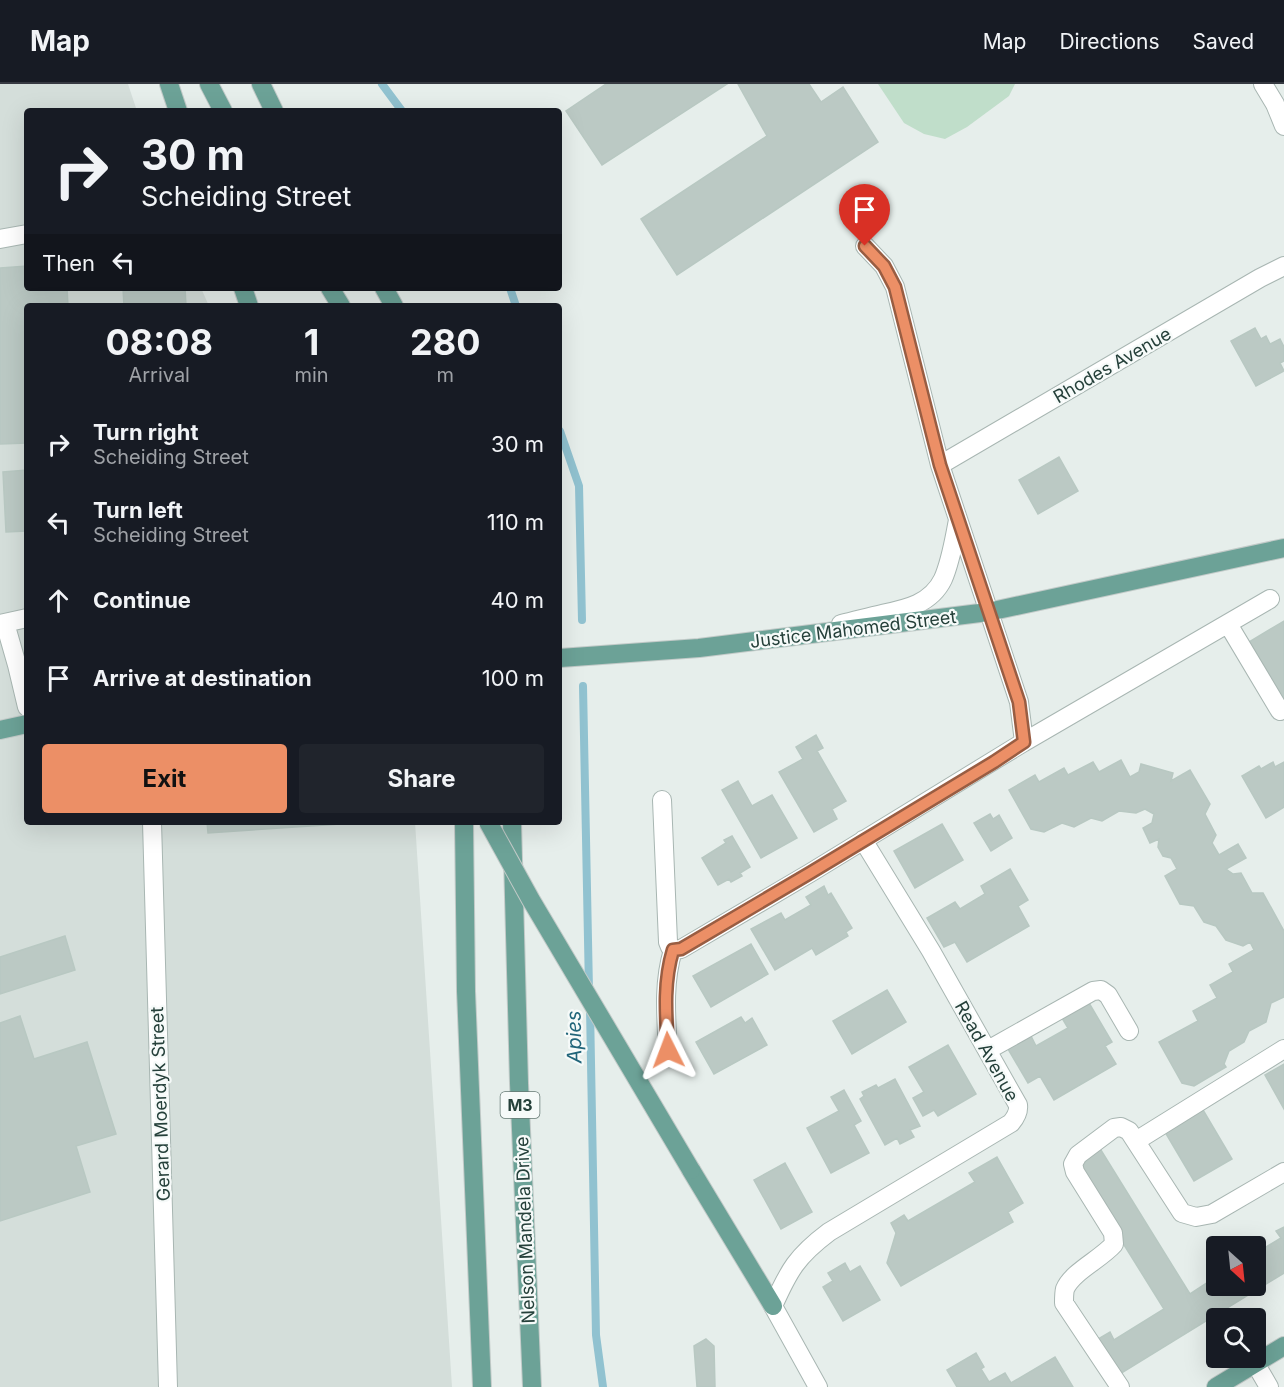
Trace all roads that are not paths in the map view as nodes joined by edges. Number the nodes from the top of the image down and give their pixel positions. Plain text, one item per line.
1 (169, 84) edge
2 (209, 84) edge
3 (261, 84) edge
4 (1263, 84) edge
5 (177, 108) edge
6 (221, 108) edge
7 (273, 108) edge
8 (1284, 126) edge
9 (24, 234) edge
10 (0, 238) edge
11 (865, 246) dead end
12 (1284, 266) edge
13 (940, 465) junction
14 (958, 520) junction
15 (1284, 548) edge
16 (1270, 599) dead end
17 (988, 612) junction
18 (24, 619) edge
19 (3, 624) edge
20 (1228, 624) junction
21 (772, 639) junction
22 (565, 658) edge
23 (24, 693) edge
24 (1280, 711) dead end
25 (24, 725) edge
26 (0, 730) edge
27 (1024, 742) junction
28 (662, 800) dead end
29 (152, 825) edge
30 (464, 825) edge
31 (490, 825) edge
32 (512, 825) edge
33 (863, 840) junction
34 (673, 950) junction
35 (1129, 1031) dead end
36 (1284, 1049) edge
37 (668, 1050) dead end
38 (988, 1050) junction
39 (1136, 1141) junction
40 (1284, 1172) edge
41 (773, 1306) junction
42 (1284, 1346) edge
43 (1266, 1357) edge
44 (1247, 1368) edge
45 (1258, 1368) edge
46 (168, 1387) edge
47 (482, 1387) edge
48 (531, 1387) edge
49 (818, 1387) edge
50 (1120, 1387) edge
51 (1216, 1387) edge
52 (1269, 1387) edge

1 - 5 main road
2 - 6 main road
3 - 7 main road
4 - 8 street
9 - 10 street
11 - 13 street
12 - 13 street, Rhodes Avenue
13 - 14 street
14 - 17 street
14 - 21 street
15 - 17 main road, Justice Mahomed Street
16 - 20 street
17 - 21 main road, Justice Mahomed Street
17 - 27 street
18 - 19 street
19 - 23 street
20 - 24 street
20 - 27 street
21 - 22 main road, Justice Mahomed Street
25 - 26 main road
27 - 33 street
28 - 34 street
29 - 46 street, Gerard Moerdyk Street
30 - 47 main road
31 - 41 main road, bridge
32 - 48 main road, Nelson Mandela Drive / M3
33 - 34 street
33 - 38 street, Read Avenue
34 - 37 street
35 - 38 street
36 - 39 street
38 - 41 street, Read Avenue
39 - 40 street
39 - 50 street
41 - 49 street
42 - 43 main road
44 - 51 main road
45 - 52 street

